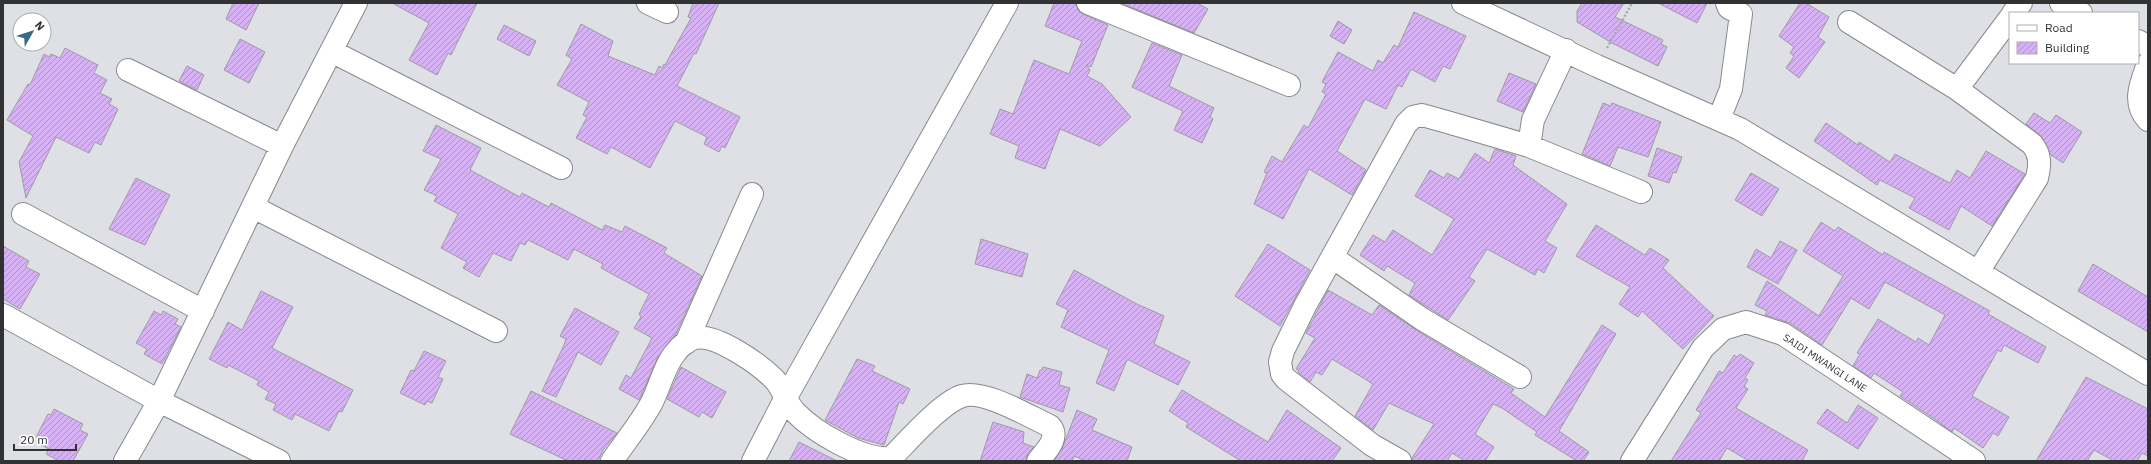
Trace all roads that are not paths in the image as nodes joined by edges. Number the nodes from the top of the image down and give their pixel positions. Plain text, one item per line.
1 (356, 3) edge
2 (1007, 3) edge
3 (1088, 3) edge
4 (1463, 3) edge
5 (1728, 3) edge
6 (2021, 3) edge
7 (2061, 3) edge
8 (2015, 12) edge
9 (2079, 12) edge
10 (2009, 19) edge
11 (1849, 22) dead end
12 (2139, 42) edge
13 (2148, 46) edge
14 (1566, 50) junction
15 (331, 51) junction
16 (2148, 64) edge
17 (128, 70) dead end
18 (1289, 85) dead end
19 (1957, 89) junction
20 (1719, 119) junction
21 (2148, 120) edge
22 (282, 146) junction
23 (1529, 146) junction
24 (561, 168) dead end
25 (1641, 192) dead end
26 (752, 194) dead end
27 (253, 207) junction
28 (24, 214) dead end
29 (1332, 257) junction
30 (1978, 272) junction
31 (203, 311) junction
32 (3, 315) edge
33 (496, 331) dead end
34 (686, 342) junction
35 (2148, 374) edge
36 (1520, 377) dead end
37 (785, 399) junction
38 (159, 401) junction
39 (125, 461) edge
40 (278, 461) edge
41 (612, 461) edge
42 (753, 461) edge
43 (1038, 461) edge
44 (1400, 461) edge
45 (1632, 461) edge
46 (1974, 461) edge

1 - 15 street
2 - 37 street
3 - 18 street
4 - 14 street
5 - 20 street
6 - 8 street
7 - 9 street
10 - 19 street
11 - 19 street
12 - 13 street
14 - 20 street
14 - 23 street
15 - 22 street
15 - 24 street
16 - 21 street
17 - 22 street
19 - 30 street
20 - 30 street
22 - 27 street
23 - 25 street
23 - 29 street
26 - 34 street
27 - 31 street
27 - 33 street
28 - 31 street
29 - 36 street
29 - 44 street
30 - 35 street
31 - 38 street
32 - 38 street
34 - 37 street
34 - 41 street
37 - 42 street
37 - 43 street
38 - 39 street
38 - 40 street
45 - 46 street, SAIDI MWANGI LANE

